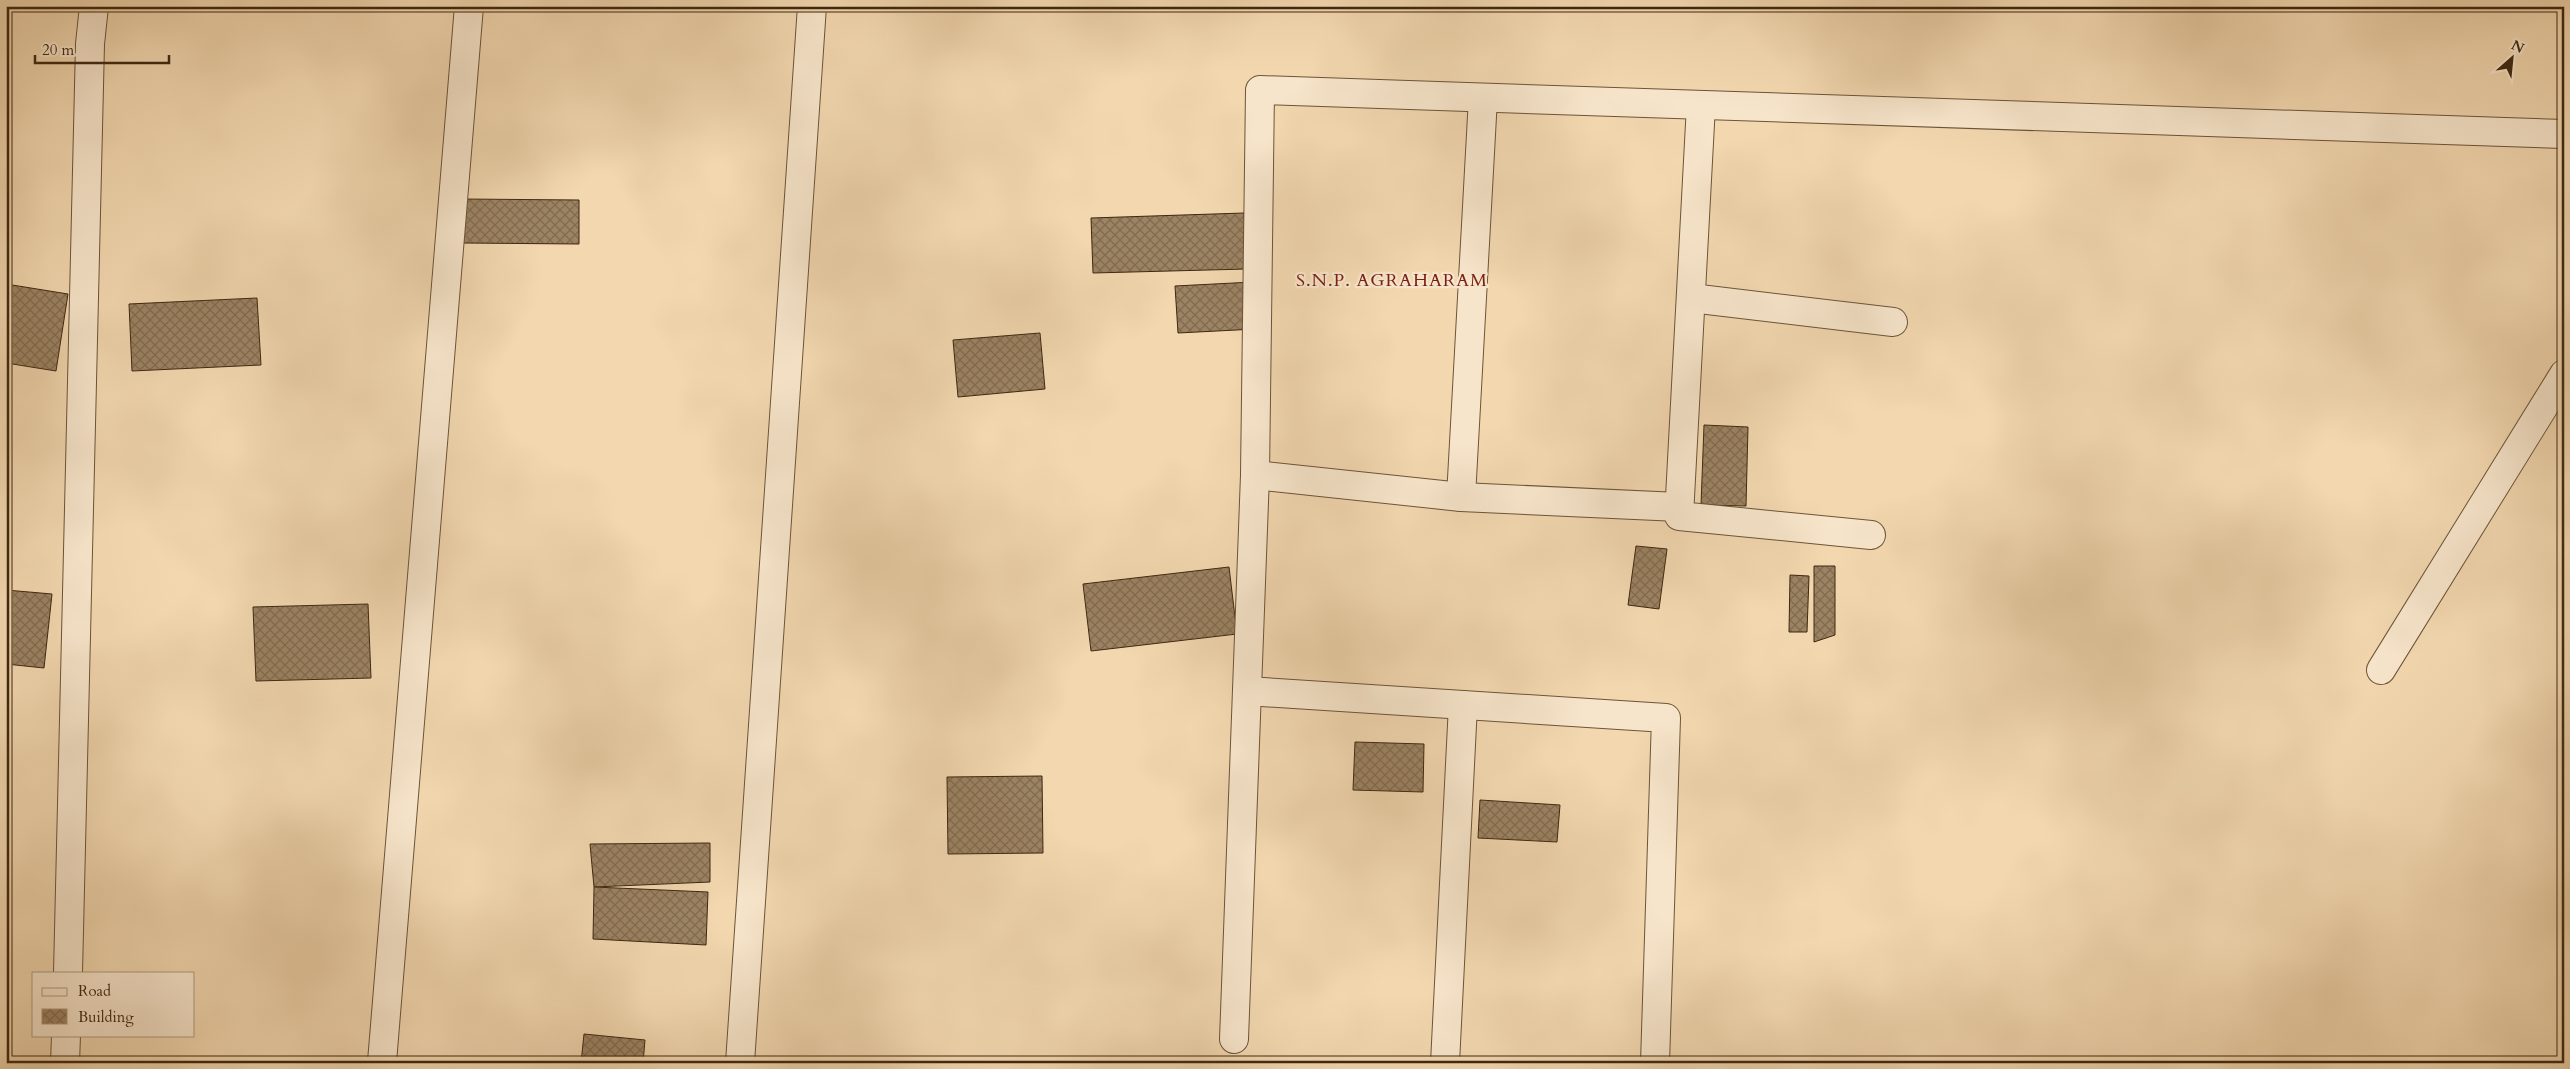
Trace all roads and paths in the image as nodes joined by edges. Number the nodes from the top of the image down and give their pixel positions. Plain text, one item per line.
1 (94, 6) edge
2 (469, 6) edge
3 (812, 6) edge
4 (1483, 98) junction
5 (1701, 105) junction
6 (2564, 134) edge
7 (1691, 298) junction
8 (1892, 322) dead end
9 (2564, 374) edge
10 (1256, 475) junction
11 (1461, 497) junction
12 (1679, 507) junction
13 (1871, 535) dead end
14 (2382, 670) dead end
15 (1247, 691) junction
16 (1463, 705) junction
17 (68, 972) edge
18 (66, 1036) edge
19 (1234, 1039) dead end
20 (382, 1062) edge
21 (65, 1063) edge
22 (740, 1063) edge
23 (1445, 1063) edge
24 (1655, 1063) edge

1 - 17 street
2 - 20 street
3 - 22 street
4 - 5 street
4 - 10 street
4 - 11 street
5 - 6 street
5 - 7 street
7 - 8 street
7 - 12 street
9 - 14 street
10 - 11 street
10 - 15 street
11 - 12 street
12 - 13 street
15 - 16 street
15 - 19 street
16 - 23 street
16 - 24 street
18 - 21 street

